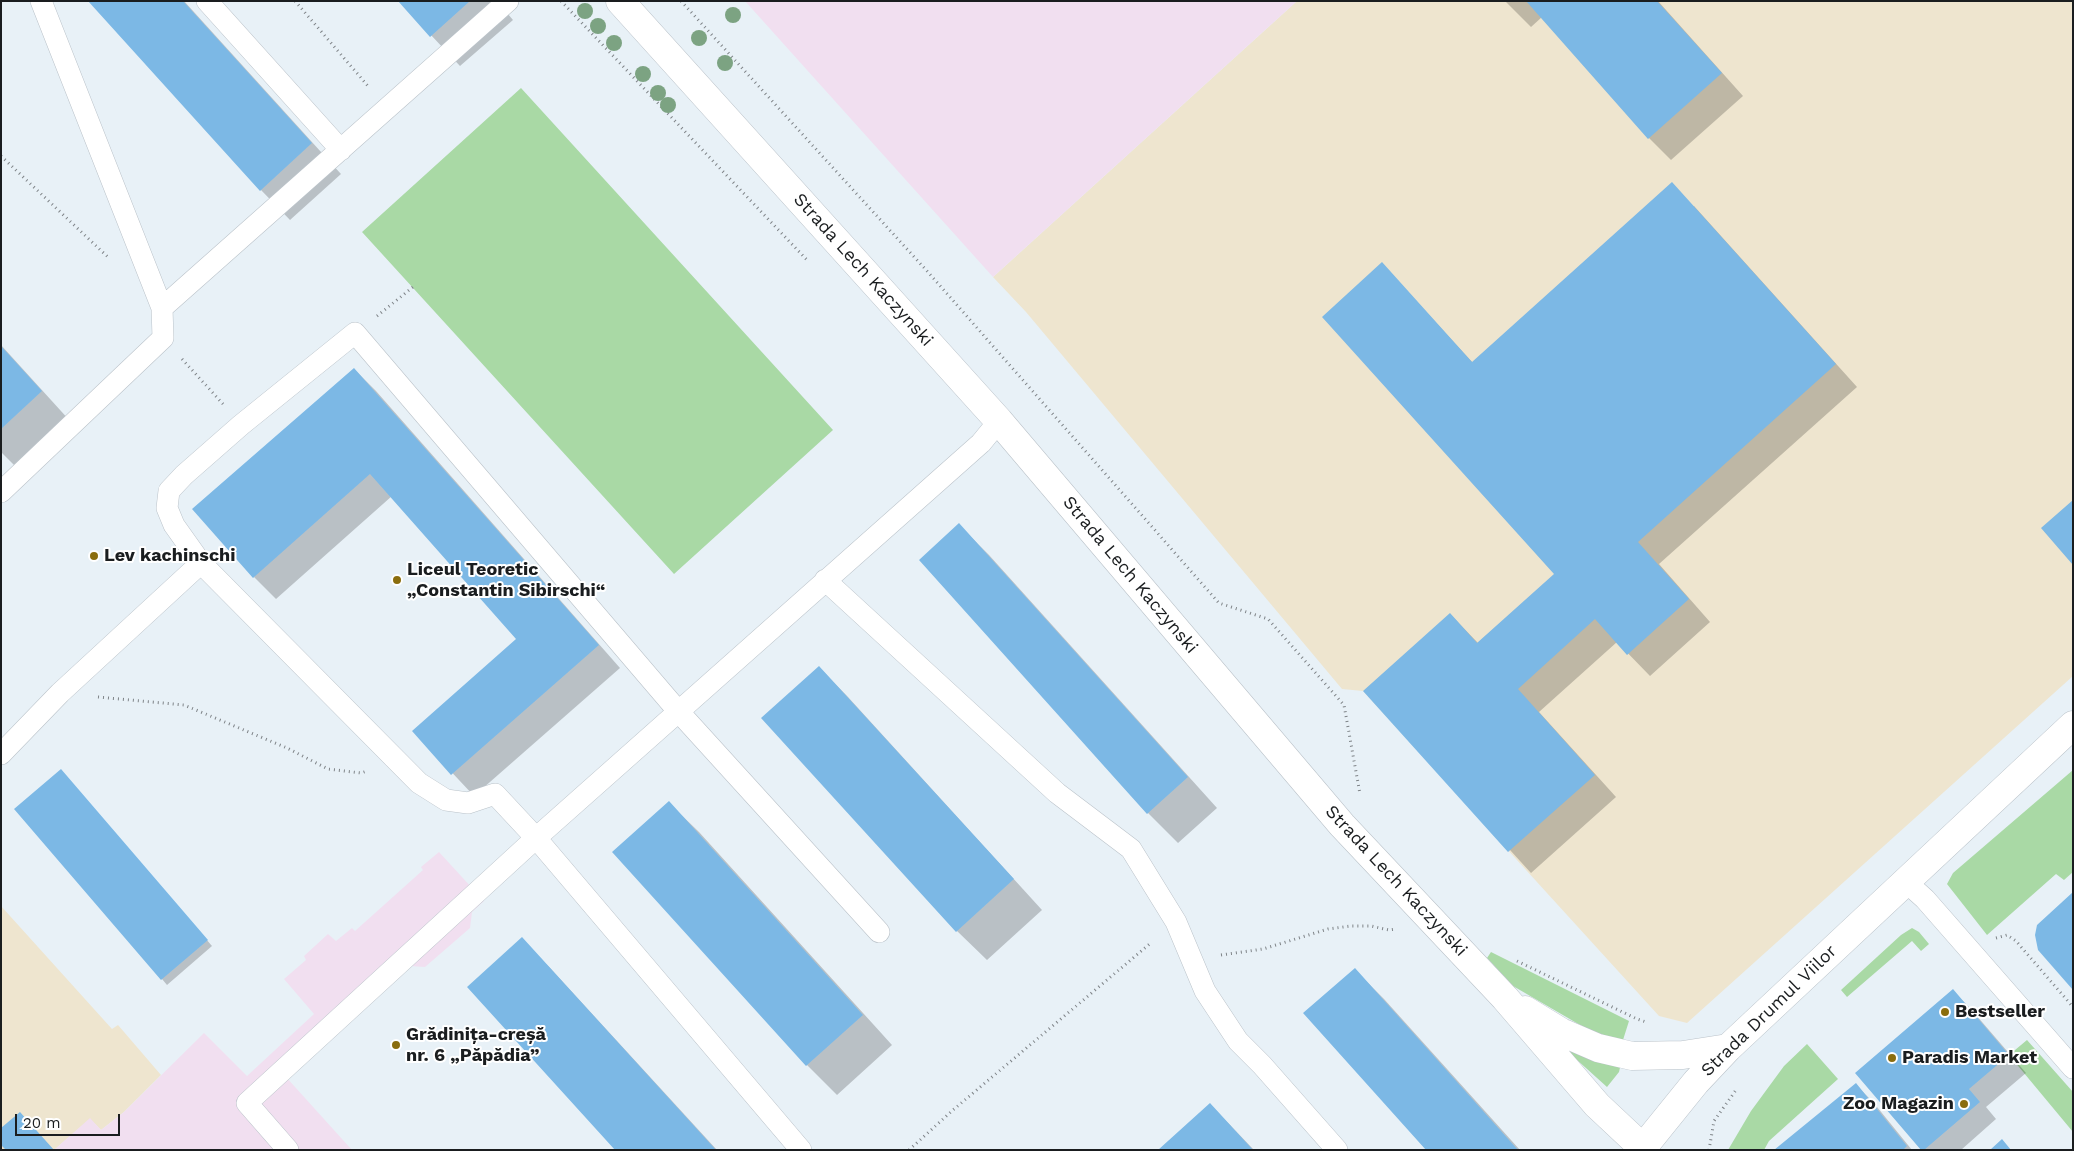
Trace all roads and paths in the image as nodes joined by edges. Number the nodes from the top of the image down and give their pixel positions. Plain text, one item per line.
1 (41, 1) edge
2 (207, 1) edge
3 (295, 1) edge
4 (508, 1) edge
5 (620, 1) edge
6 (681, 1) edge
7 (388, 108) junction
8 (341, 150) junction
9 (1, 156) edge
10 (113, 262) dead end
11 (413, 287) dead end
12 (162, 308) junction
13 (355, 334) junction
14 (163, 338) junction
15 (1000, 420) junction
16 (241, 425) junction
17 (1, 492) edge
18 (201, 563) junction
19 (824, 580) junction
20 (60, 693) junction
21 (678, 711) junction
22 (2073, 725) edge
23 (1, 754) edge
24 (396, 761) junction
25 (1361, 802) dead end
26 (536, 838) junction
27 (1905, 881) junction
28 (1176, 922) junction
29 (1399, 928) dead end
30 (879, 932) dead end
31 (1191, 959) junction
32 (1512, 959) dead end
33 (1505, 998) junction
34 (1655, 1024) dead end
35 (1728, 1048) junction
36 (2073, 1068) edge
37 (1643, 1149) edge
38 (288, 1150) edge
39 (801, 1150) edge
40 (909, 1150) edge
41 (1337, 1150) edge

1 - 12 lane
2 - 8 lane
3 - 7 path
4 - 7 lane
5 - 15 street, Strada Lech Kaczynski
6 - 25 path
7 - 8 lane
8 - 12 lane
9 - 10 path
11 - 13 path
12 - 14 lane
13 - 16 lane
13 - 21 lane
14 - 16 path
14 - 17 lane
15 - 19 lane
15 - 33 street, Strada Lech Kaczynski
16 - 18 lane
18 - 20 lane
18 - 24 lane
19 - 21 lane
19 - 28 lane
20 - 23 lane
20 - 24 path
21 - 26 lane
21 - 30 lane
22 - 27 street, Strada Drumul Viilor
24 - 26 lane
26 - 38 lane
26 - 39 lane
27 - 35 street, Strada Drumul Viilor
27 - 36 lane
28 - 31 lane
28 - 40 path
29 - 31 path
31 - 41 lane
32 - 34 path
33 - 35 street
33 - 37 street, Strada Lech Kaczynski
35 - 37 street, Strada Drumul Viilor

